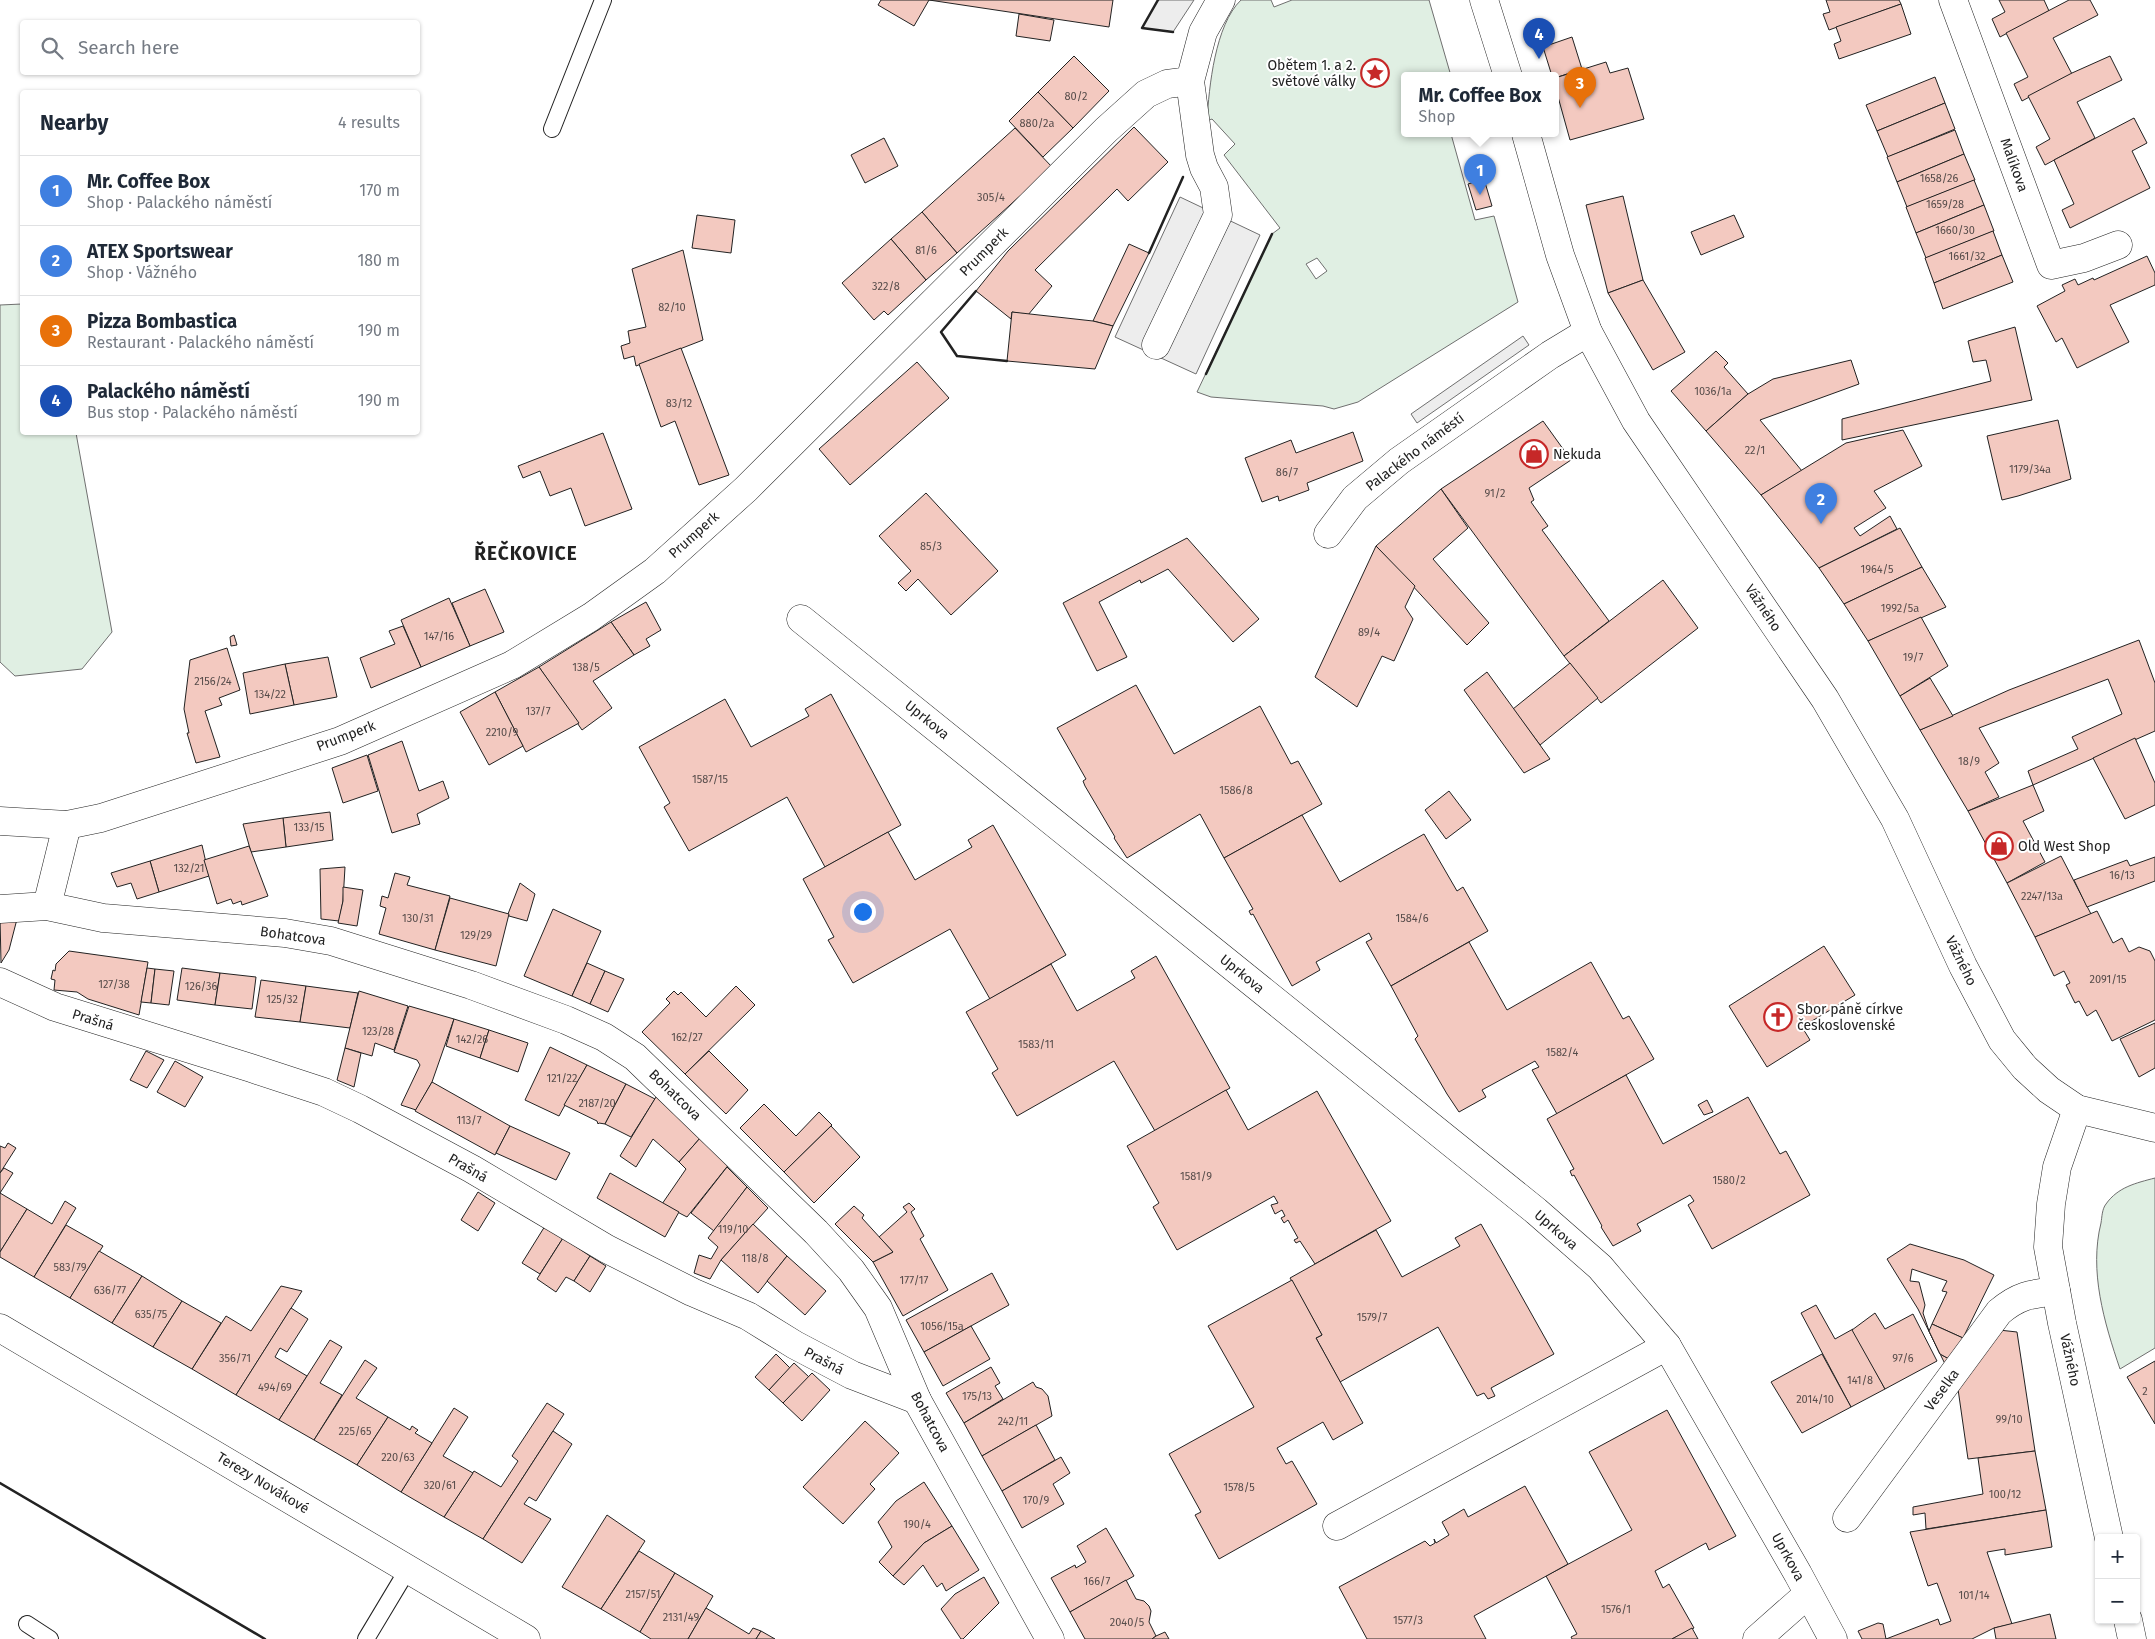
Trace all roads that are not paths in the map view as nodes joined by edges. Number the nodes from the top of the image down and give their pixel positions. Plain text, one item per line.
1 (603, 0) edge
2 (1221, 0) edge
3 (1484, 0) edge
4 (1953, 0) edge
5 (1507, 72) edge
6 (1190, 81) junction
7 (552, 129) dead end
8 (1527, 137) edge
9 (2118, 245) dead end
10 (1588, 332) junction
11 (1156, 345) dead end
12 (1328, 534) dead end
13 (802, 620) dead end
14 (0, 821) edge
15 (67, 825) junction
16 (47, 906) junction
17 (0, 909) edge
18 (0, 982) edge
19 (2077, 1108) junction
20 (2155, 1128) edge
21 (2056, 1291) junction
22 (0, 1328) edge
23 (1667, 1346) junction
24 (917, 1400) junction
25 (1846, 1518) dead end
26 (1337, 1526) dead end
27 (2108, 1534) edge
28 (408, 1569) junction
29 (1808, 1594) junction
30 (27, 1624) dead end
31 (2129, 1624) edge
32 (50, 1639) edge
33 (366, 1639) edge
34 (526, 1639) edge
35 (1050, 1639) edge
36 (1757, 1639) edge
37 (1833, 1639) edge
38 (2132, 1639) edge

1 - 7 lane
2 - 6 street
3 - 5 street
4 - 9 street, Malíkova
6 - 11 street
6 - 15 street, Prumperk
8 - 10 street
10 - 12 street, Palackého náměstí
10 - 19 street, Vážného
13 - 23 street, Uprkova
14 - 15 street, Prumperk
15 - 16 street
16 - 17 street, Bohatcova
16 - 24 street, Bohatcova
18 - 24 street, Prašná
19 - 20 street
19 - 21 street, Vážného
21 - 25 street, Veselka
21 - 27 street, Vážného
22 - 28 street, Terezy Novákové
23 - 26 street
23 - 29 street, Uprkova
24 - 35 street, Bohatcova
28 - 33 lane
28 - 34 street, Terezy Novákové
29 - 36 street
29 - 37 street, Uprkova
30 - 32 lane
31 - 38 street

